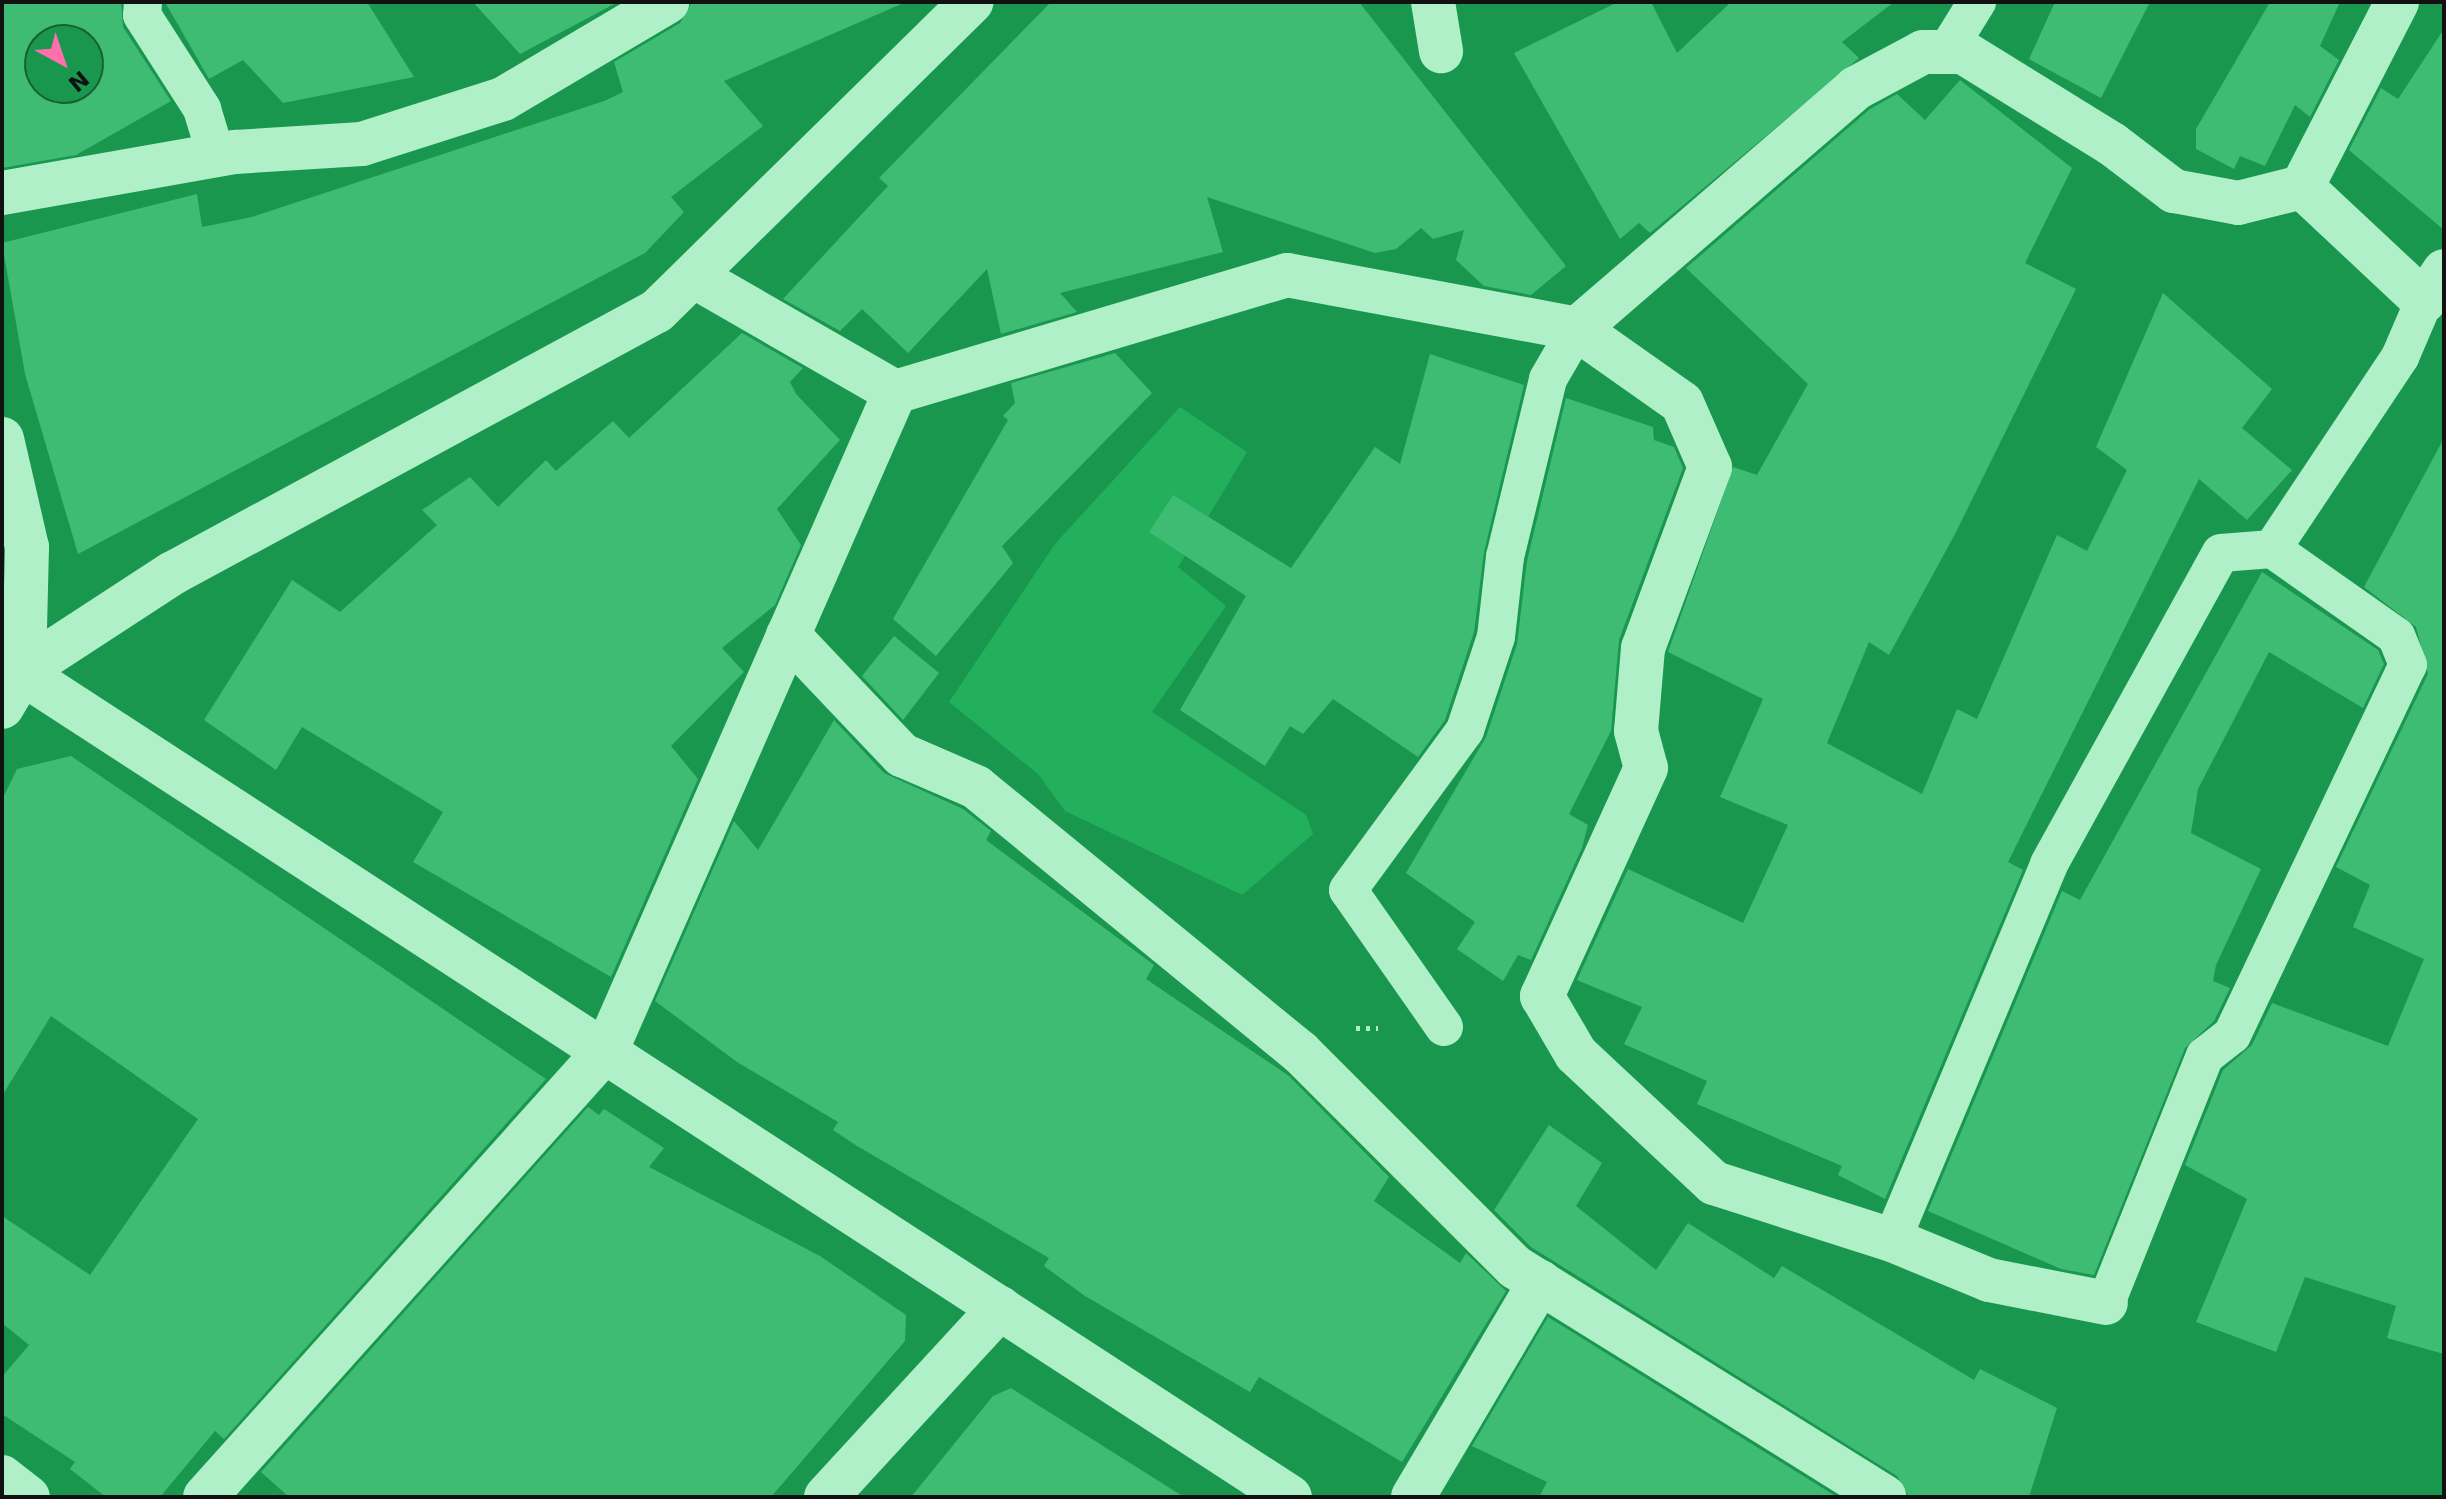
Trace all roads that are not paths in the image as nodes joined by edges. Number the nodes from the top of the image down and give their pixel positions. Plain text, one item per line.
1 (143, 2) edge
2 (667, 2) edge
3 (1433, 2) edge
4 (1977, 2) edge
5 (2397, 2) edge
6 (968, 3) edge
7 (1441, 51) dead end
8 (1946, 52) junction
9 (216, 155) junction
10 (2302, 187) junction
11 (2, 193) edge
12 (695, 277) junction
13 (2434, 286) edge
14 (1577, 329) junction
15 (895, 392) junction
16 (2, 439) edge
17 (2272, 549) junction
18 (788, 635) junction
19 (13, 665) edge
20 (2, 707) edge
21 (1444, 1027) dead end
22 (607, 1049) junction
23 (1892, 1240) junction
24 (1540, 1282) junction
25 (2106, 1303) joint
26 (1000, 1308) junction
27 (2, 1477) edge
28 (28, 1497) edge
29 (205, 1497) edge
30 (826, 1497) edge
31 (1290, 1497) edge
32 (1413, 1497) edge
33 (1884, 1497) edge

1 - 9 lane
2 - 9 street
3 - 7 street
4 - 8 lane
5 - 10 street
6 - 12 street
8 - 10 street
8 - 14 street
9 - 11 street
10 - 13 street
12 - 15 street
12 - 19 street
13 - 17 lane
14 - 15 street
14 - 21 lane
14 - 23 street
15 - 18 street
16 - 19 street
17 - 23 lane
17 - 25 lane
18 - 22 street
18 - 24 street
19 - 20 street
19 - 22 street
22 - 26 street
22 - 29 street
23 - 25 street
24 - 32 street
24 - 33 street
26 - 30 street
26 - 31 street
27 - 28 street

